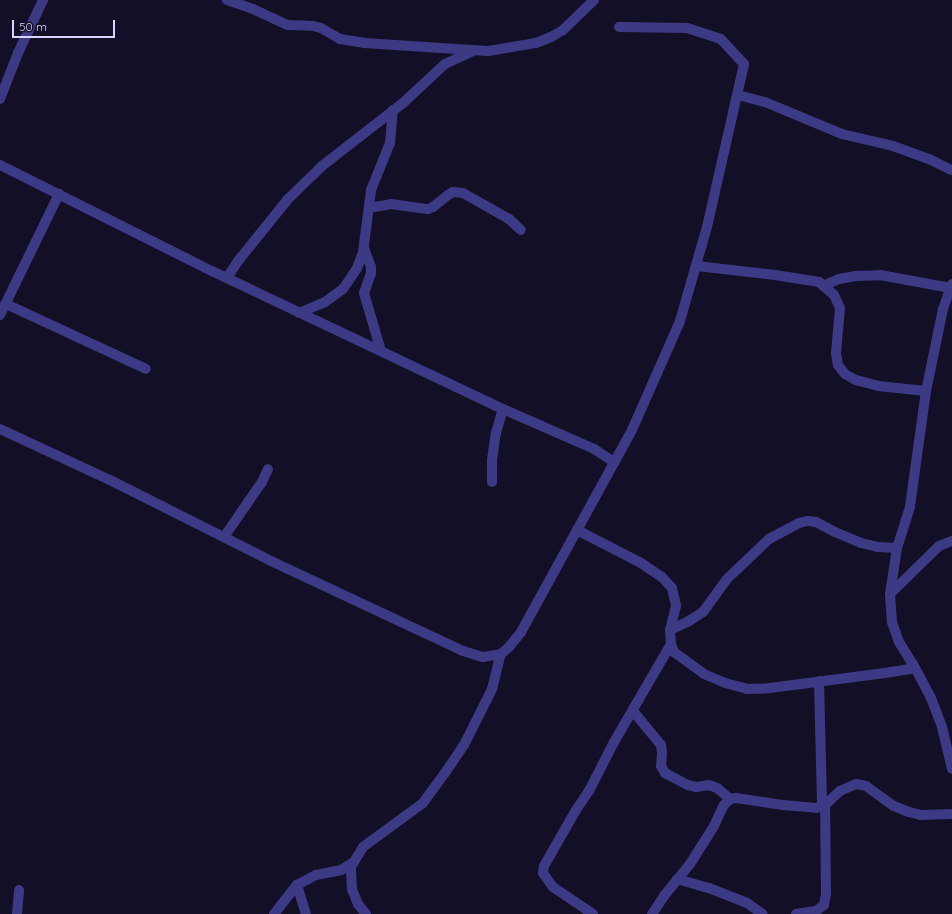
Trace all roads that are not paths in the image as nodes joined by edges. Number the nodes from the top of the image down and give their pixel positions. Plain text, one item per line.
1 (43, 0) edge
2 (229, 0) edge
3 (594, 0) edge
4 (619, 27) dead end
5 (477, 50) junction
6 (738, 95) junction
7 (0, 99) edge
8 (392, 110) junction
9 (0, 165) edge
10 (952, 170) edge
11 (59, 194) junction
12 (369, 208) junction
13 (521, 230) dead end
14 (364, 248) junction
15 (697, 266) junction
16 (227, 278) junction
17 (823, 286) junction
18 (951, 286) edge
19 (6, 304) junction
20 (299, 313) junction
21 (0, 315) edge
22 (381, 351) junction
23 (146, 369) dead end
24 (926, 391) junction
25 (503, 409) junction
26 (0, 429) edge
27 (614, 462) junction
28 (268, 469) dead end
29 (492, 482) dead end
30 (577, 530) junction
31 (224, 537) junction
32 (952, 541) edge
33 (897, 548) junction
34 (890, 594) junction
35 (670, 630) junction
36 (671, 644) junction
37 (501, 654) junction
38 (915, 668) junction
39 (819, 681) junction
40 (633, 711) junction
41 (952, 769) edge
42 (730, 799) junction
43 (824, 806) junction
44 (952, 814) edge
45 (354, 862) junction
46 (677, 879) junction
47 (297, 885) junction
48 (19, 890) dead end
49 (17, 914) edge
50 (274, 914) edge
51 (306, 914) edge
52 (366, 914) edge
53 (593, 914) edge
54 (652, 914) edge
55 (763, 914) edge
56 (796, 914) edge

1 - 7 street
2 - 5 street
3 - 5 street
4 - 6 street
5 - 8 street
6 - 10 street
6 - 15 street
8 - 12 street
8 - 16 street
9 - 11 street
11 - 16 street
11 - 19 street
12 - 13 street
12 - 14 street
14 - 20 street
14 - 22 street
15 - 17 street
15 - 27 street
16 - 20 street
17 - 18 street
17 - 24 street
18 - 24 street
19 - 21 street
19 - 23 street
20 - 22 street
22 - 25 street
24 - 33 street
25 - 27 street
25 - 29 street
26 - 31 street
27 - 30 street
28 - 31 street
30 - 35 street
30 - 37 street
31 - 37 street
32 - 34 street
33 - 34 street
33 - 35 street
34 - 38 street
35 - 36 street
36 - 39 street
36 - 40 street
37 - 45 street
38 - 39 street
38 - 41 street
39 - 43 street
40 - 42 street
40 - 53 street
42 - 43 street
42 - 46 street
43 - 44 street
43 - 56 street
45 - 47 street
45 - 52 street
46 - 54 street
46 - 55 street
47 - 50 street
47 - 51 street
48 - 49 street

